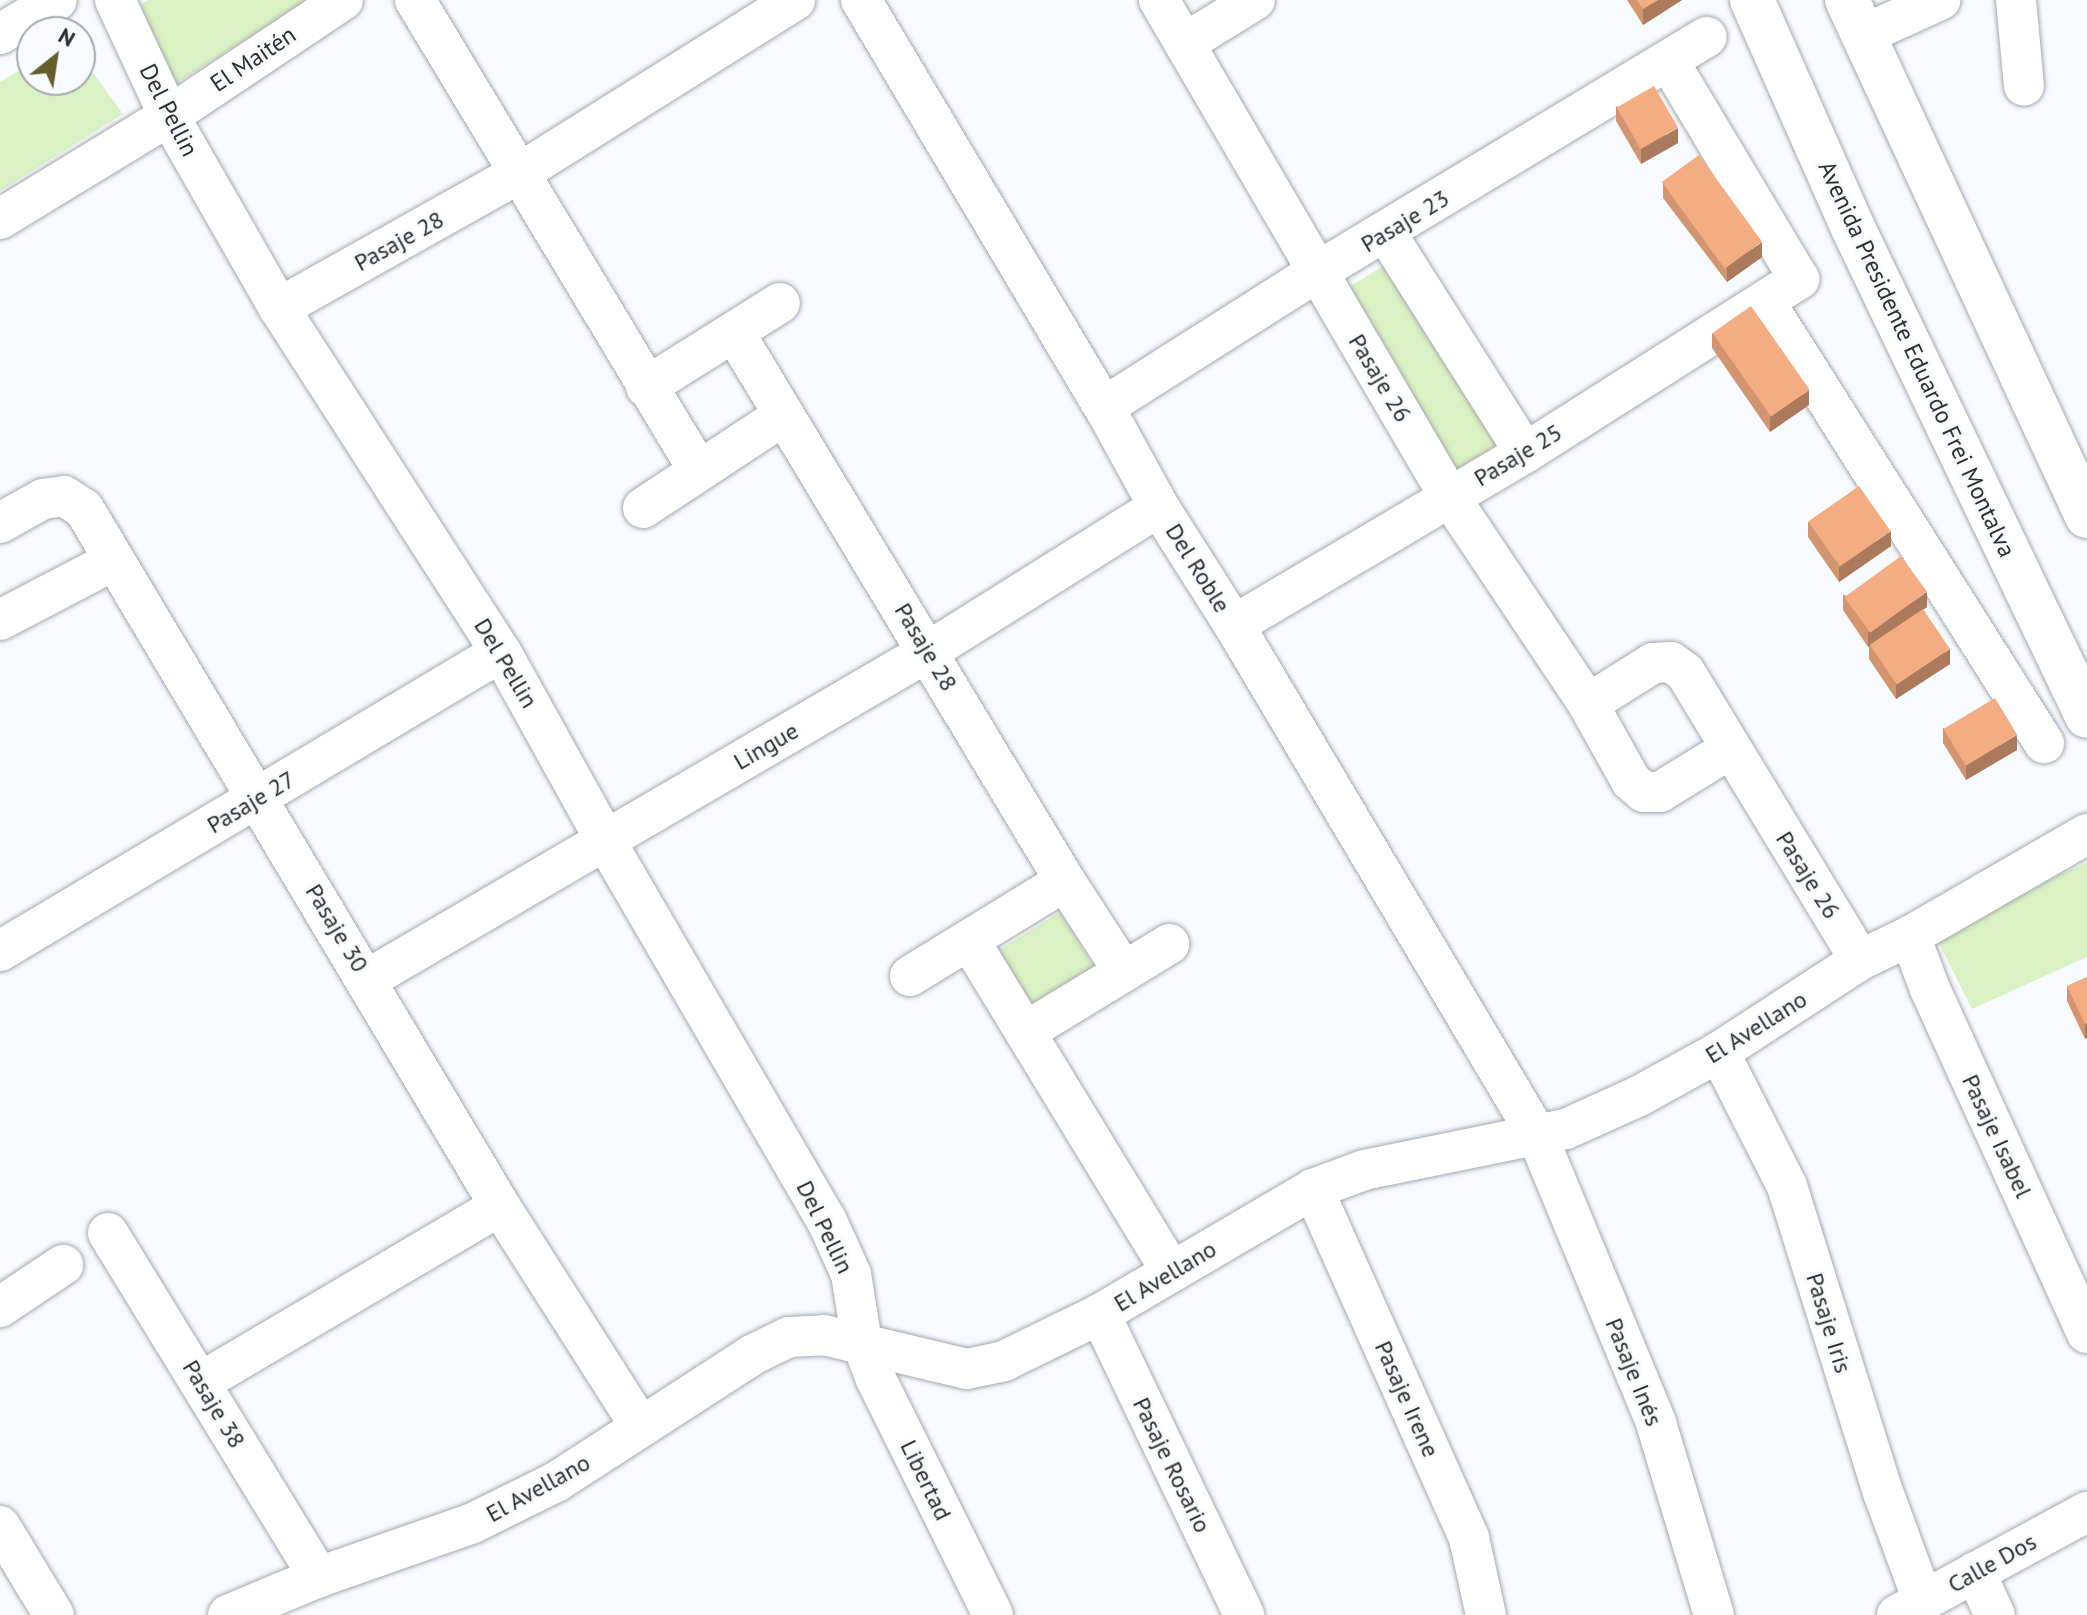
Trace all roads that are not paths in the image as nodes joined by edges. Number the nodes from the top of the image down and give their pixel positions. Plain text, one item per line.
1 (57, 0) edge
2 (115, 0) edge
3 (343, 0) edge
4 (415, 0) edge
5 (795, 0) edge
6 (861, 0) edge
7 (1159, 0) edge
8 (1255, 0) edge
9 (1752, 0) edge
10 (1940, 0) edge
11 (2016, 0) edge
12 (1855, 18) edge
13 (0, 34) edge
14 (1707, 37) dead end
15 (1185, 43) junction
16 (1669, 62) junction
17 (2024, 86) dead end
18 (169, 116) junction
19 (518, 174) junction
20 (0, 219) edge
21 (1386, 233) junction
22 (1317, 272) junction
23 (1765, 302) junction
24 (780, 303) dead end
25 (279, 308) junction
26 (734, 332) junction
27 (646, 387) junction
28 (1104, 407) junction
29 (784, 415) junction
30 (1525, 453) junction
31 (699, 471) junction
32 (1449, 496) junction
33 (1159, 507) junction
34 (643, 508) dead end
35 (2087, 516) edge
36 (0, 523) edge
37 (113, 561) junction
38 (4, 608) edge
39 (1234, 625) junction
40 (929, 651) junction
41 (501, 652) junction
42 (1588, 704) junction
43 (2087, 716) edge
44 (2044, 743) dead end
45 (1730, 749) junction
46 (258, 797) junction
47 (2087, 834) edge
48 (605, 840) junction
49 (1065, 881) junction
50 (1910, 936) junction
51 (969, 940) junction
52 (1169, 944) dead end
53 (0, 951) edge
54 (1860, 960) junction
55 (1124, 972) junction
56 (910, 976) dead end
57 (368, 979) junction
58 (1025, 1032) junction
59 (1719, 1052) junction
60 (1537, 1135) junction
61 (1313, 1189) junction
62 (500, 1206) junction
63 (108, 1233) dead end
64 (63, 1265) dead end
65 (1172, 1272) junction
66 (0, 1307) edge
67 (1100, 1314) junction
68 (2087, 1333) edge
69 (862, 1343) junction
70 (201, 1382) junction
71 (641, 1427) junction
72 (2087, 1512) edge
73 (0, 1526) edge
74 (1975, 1572) junction
75 (319, 1577) junction
76 (1910, 1608) edge
77 (54, 1615) edge
78 (228, 1615) edge
79 (993, 1615) edge
80 (1244, 1615) edge
81 (1486, 1615) edge
82 (1714, 1615) edge
83 (1995, 1615) edge

1 - 13 street
2 - 18 street, Del Pellin
3 - 18 street, El Maitén
4 - 19 street
5 - 19 street, Pasaje 28
6 - 28 street, Del Roble
7 - 15 street, Pasaje 26
8 - 15 street
9 - 43 main road, Avenida Presidente Eduardo Frei Montalva
10 - 12 street
11 - 17 street
12 - 35 main road
14 - 16 street, Pasaje 23
15 - 22 street, Pasaje 26
16 - 21 street, Pasaje 23
16 - 23 street, Pasaje 25
18 - 20 street, El Maitén
18 - 25 street, Del Pellin
19 - 25 street, Pasaje 28
19 - 27 street
21 - 22 street, Pasaje 23
21 - 30 street
22 - 28 street, Pasaje 23
22 - 32 street, Pasaje 26
23 - 30 street, Pasaje 25
23 - 44 street
24 - 26 street
25 - 41 street, Del Pellin
26 - 27 street
26 - 29 street, Pasaje 28
27 - 31 street
28 - 33 street, Del Roble
29 - 31 street
29 - 40 street, Pasaje 28
30 - 32 street, Pasaje 25
31 - 34 street
32 - 39 street, Pasaje 25
32 - 42 street, Pasaje 26
33 - 39 street, Del Roble
33 - 40 street, Lingue
36 - 37 street, Pasaje 30
37 - 38 street
37 - 46 street, Pasaje 30
39 - 60 street, Del Roble
40 - 48 street, Lingue
40 - 49 street, Pasaje 28
41 - 46 street, Pasaje 27
41 - 48 street, Del Pellin
42 - 45 street, Pasaje 26
42 - 45 street, Pasaje 26
45 - 54 street, Pasaje 26
46 - 53 street, Pasaje 27
46 - 57 street, Pasaje 30
47 - 50 street, El Avellano
48 - 57 street, Lingue
48 - 69 street, Del Pellin
49 - 51 street
49 - 55 street, Pasaje 28
50 - 54 street, El Avellano
50 - 68 street, Pasaje Isabel
51 - 56 street
51 - 58 street
52 - 55 street
54 - 59 street, El Avellano
55 - 58 street
57 - 62 street, Pasaje 30
58 - 65 street
59 - 60 street, El Avellano
59 - 76 street, Pasaje Iris
60 - 61 street, El Avellano
60 - 82 street, Pasaje Inés
61 - 65 street, El Avellano
61 - 81 street, Pasaje Irene
62 - 70 street
62 - 71 street, Pasaje 30
63 - 70 street, Pasaje 38
64 - 66 street
65 - 67 street, El Avellano
67 - 69 street, El Avellano
67 - 80 street, Pasaje Rosario
69 - 71 street, El Avellano
69 - 79 street, Libertad
70 - 75 street, Pasaje 38
71 - 75 street, El Avellano
72 - 74 street, Calle Dos
73 - 77 street
74 - 76 street, Calle Dos
74 - 83 street
75 - 78 street, El Avellano

